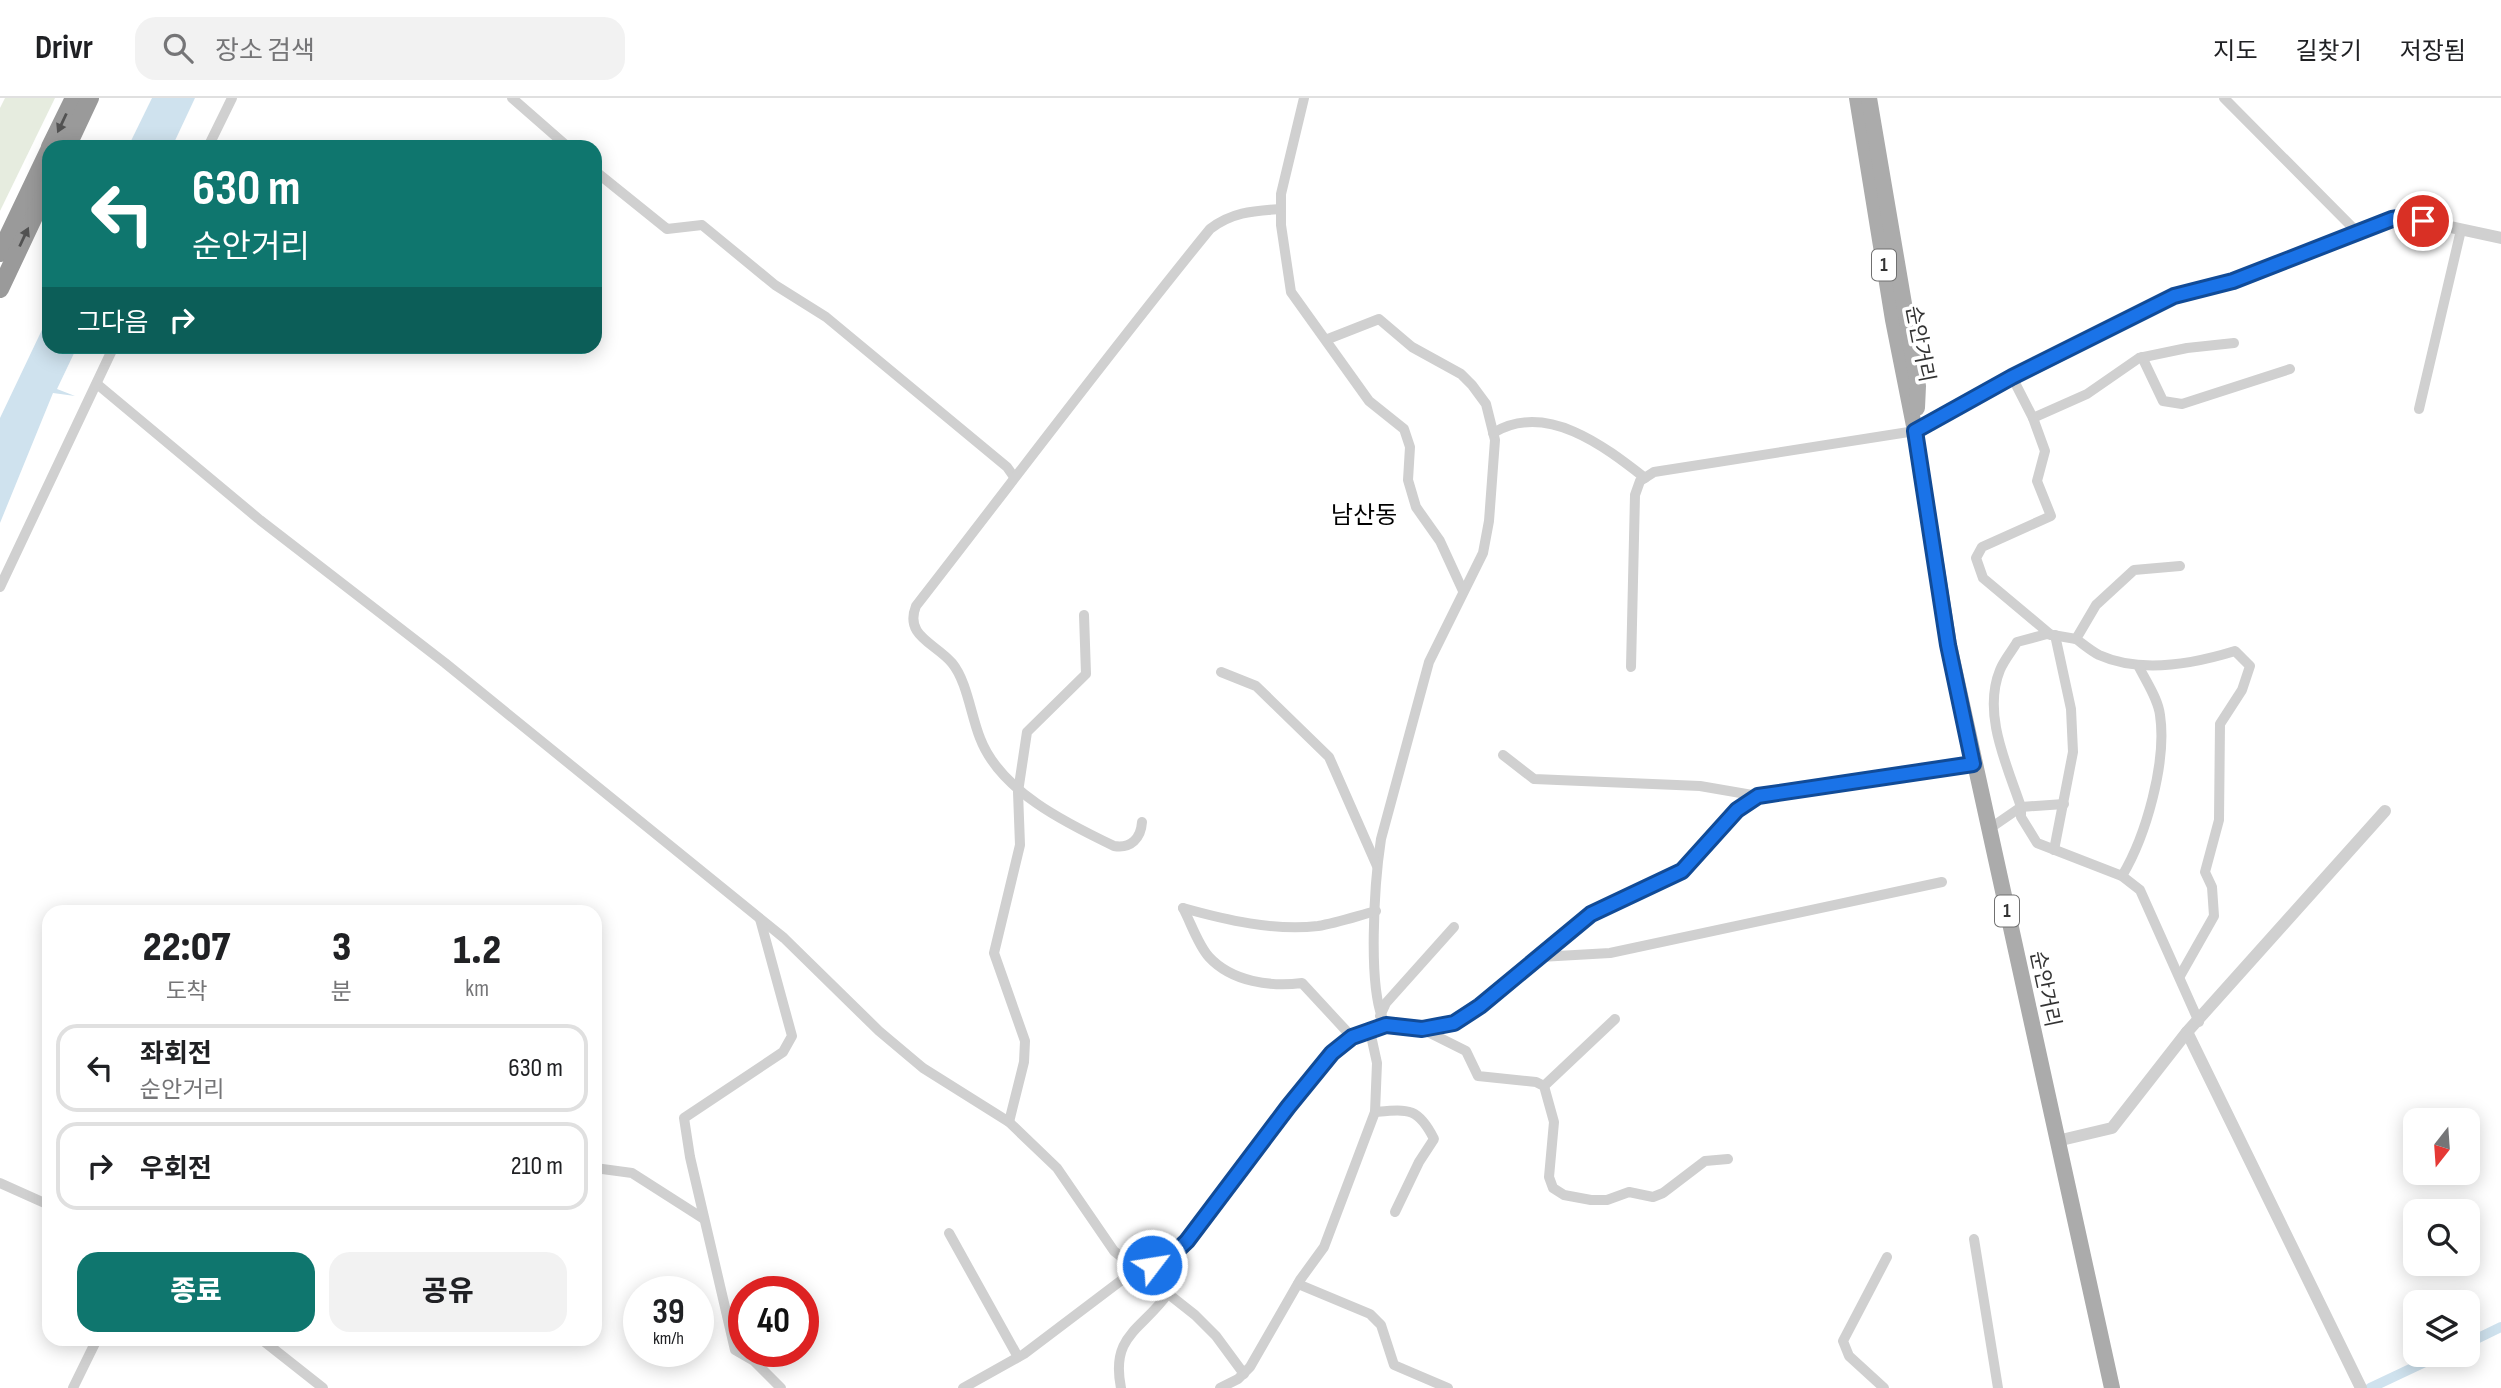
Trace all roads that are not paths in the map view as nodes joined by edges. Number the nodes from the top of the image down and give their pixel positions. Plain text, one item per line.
1 (74, 98) edge
2 (90, 98) edge
3 (232, 98) edge
4 (512, 98) edge
5 (1304, 98) edge
6 (1857, 98) edge
7 (1869, 98) edge
8 (2224, 98) edge
9 (54, 140) edge
10 (70, 140) edge
11 (211, 140) edge
12 (560, 140) edge
13 (42, 165) edge
14 (602, 178) edge
15 (42, 200) edge
16 (1280, 209) junction
17 (2461, 230) junction
18 (2359, 233) junction
19 (2501, 238) edge
20 (0, 253) edge
21 (0, 289) edge
22 (1328, 339) junction
23 (2234, 343) dead end
24 (110, 354) edge
25 (2142, 357) junction
26 (2290, 369) dead end
27 (2012, 377) junction
28 (97, 384) junction
29 (2419, 409) dead end
30 (2033, 418) junction
31 (1915, 431) junction
32 (1493, 433) junction
33 (1014, 477) junction
34 (1645, 478) junction
35 (2180, 566) dead end
36 (0, 587) edge
37 (1463, 591) junction
38 (1084, 615) dead end
39 (2053, 635) junction
40 (2076, 639) junction
41 (2138, 665) junction
42 (1631, 667) dead end
43 (1221, 672) dead end
44 (1503, 755) dead end
45 (1973, 764) junction
46 (1018, 792) junction
47 (1758, 796) junction
48 (2064, 804) junction
49 (2021, 807) junction
50 (2385, 811) dead end
51 (1142, 822) dead end
52 (1989, 829) junction
53 (2054, 850) junction
54 (1377, 867) junction
55 (2122, 876) junction
56 (1942, 882) dead end
57 (1376, 911) junction
58 (760, 918) junction
59 (1454, 927) dead end
60 (1539, 957) junction
61 (2180, 976) junction
62 (1615, 1019) dead end
63 (1383, 1021) junction
64 (2199, 1022) junction
65 (1422, 1029) junction
66 (1370, 1031) junction
67 (2187, 1032) junction
68 (1352, 1037) junction
69 (1544, 1086) junction
70 (1374, 1112) junction
71 (1009, 1122) junction
72 (2057, 1141) junction
73 (1728, 1159) dead end
74 (602, 1169) edge
75 (0, 1183) edge
76 (42, 1202) edge
77 (1395, 1212) dead end
78 (704, 1219) junction
79 (949, 1233) dead end
80 (1974, 1239) dead end
81 (1887, 1257) dead end
82 (1139, 1267) junction
83 (1298, 1284) junction
84 (1169, 1292) junction
85 (94, 1346) edge
86 (268, 1346) edge
87 (1018, 1357) junction
88 (1244, 1374) junction
89 (309, 1384) edge
90 (973, 1385) edge
91 (2360, 1386) edge
92 (73, 1388) edge
93 (323, 1388) edge
94 (781, 1388) edge
95 (963, 1388) edge
96 (1121, 1388) edge
97 (1220, 1388) edge
98 (1448, 1388) edge
99 (1884, 1388) edge
100 (1998, 1388) edge
101 (2112, 1388) edge

1 -> 9 highway
2 - 10 highway
3 - 11 street
4 - 12 street
5 - 16 street
6 - 31 main road, 순안거리 / 1
7 - 31 main road, 순안거리 / 1
8 - 18 street
13 - 20 highway
14 - 33 street
21 -> 15 highway
16 - 22 street
16 - 33 street
17 - 18 street
17 - 19 street
17 - 29 street
18 - 27 street
22 - 32 street
22 - 37 street
23 - 25 street
24 - 28 street
25 - 26 street
25 - 30 street
27 - 30 street
27 - 31 street
28 - 36 street
28 - 58 street
30 - 39 street
31 - 34 street
31 - 45 main road, 순안거리 / 1
32 - 34 street
32 - 37 street
33 - 46 street
34 - 42 street
35 - 40 street
37 - 54 street
38 - 46 street
39 - 40 street
39 - 48 street
39 - 49 street
40 - 41 street
41 - 55 street
41 - 61 street
43 - 54 street
44 - 47 street
45 - 47 street
45 - 52 main road, 순안거리 / 1
46 - 51 street
46 - 71 street
47 - 60 street
48 - 49 street
48 - 53 street
49 - 52 street
49 - 53 street
50 - 64 street
52 - 72 main road, 순안거리 / 1
53 - 55 street
54 - 57 street
55 - 61 street
56 - 60 street
57 - 63 street
57 - 68 street
58 - 71 street
58 - 78 street
59 - 63 street
60 - 65 street
61 - 64 street
62 - 69 street
63 - 65 street
63 - 66 street
64 - 67 street
65 - 69 street
66 - 68 street
66 - 70 street
67 - 72 street
67 - 91 street
68 - 82 street
69 - 73 street
70 - 77 street
70 - 83 street
71 - 82 street
72 - 101 main road, 순안거리 / 1
74 - 78 street
75 - 76 street
78 - 94 street
79 - 87 street
80 - 100 street
81 - 99 street
82 - 84 street
82 - 87 street
83 - 88 street
83 - 98 street
84 - 88 street
84 - 96 street
85 - 92 street
86 - 89 street
87 - 90 street
88 - 97 street
89 - 93 street
90 - 95 street

